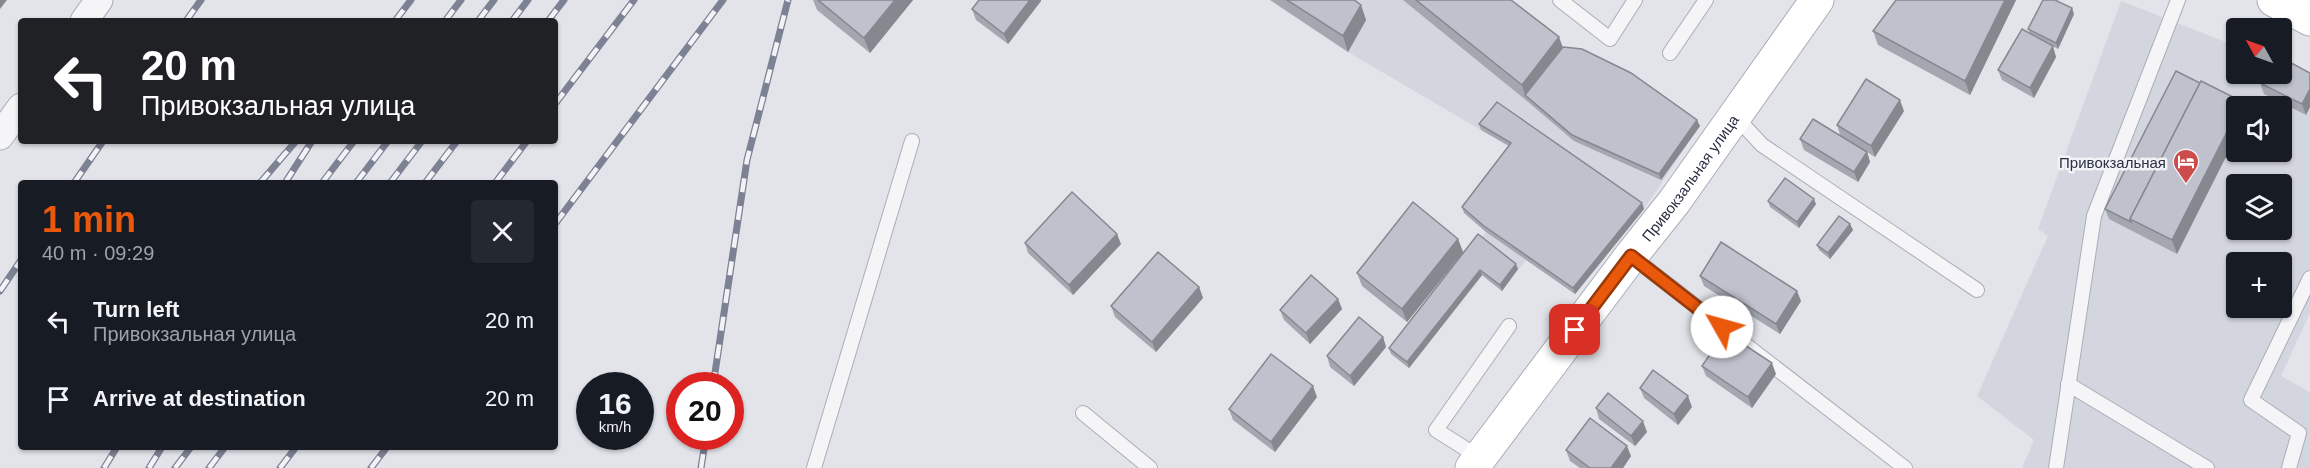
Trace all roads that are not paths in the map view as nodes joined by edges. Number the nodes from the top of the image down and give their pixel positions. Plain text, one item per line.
1 (99, 0) edge
2 (1560, 0) edge
3 (1635, 0) edge
4 (1706, 0) edge
5 (1817, 0) edge
6 (2178, 0) edge
7 (2274, 0) edge
8 (86, 18) edge
9 (2310, 19) edge
10 (1670, 53) dead end
11 (18, 111) edge
12 (1735, 116) junction
13 (0, 136) edge
14 (912, 141) dead end
15 (1631, 256) junction
16 (2310, 278) edge
17 (1977, 290) dead end
18 (1509, 326) dead end
19 (2068, 384) junction
20 (1083, 413) dead end
21 (1475, 464) edge
22 (814, 468) edge
23 (1150, 468) edge
24 (1905, 468) edge
25 (2056, 468) edge
26 (2207, 468) edge
27 (2289, 468) edge

1 - 8 street
2 - 3 lane
4 - 10 lane
5 - 12 street, Привокзальная улица
6 - 19 lane
7 - 9 street
11 - 13 street
12 - 15 street, Привокзальная улица
12 - 17 lane
14 - 22 lane
15 - 21 street, Привокзальная улица
15 - 24 lane
16 - 27 lane
18 - 21 lane
19 - 25 lane
19 - 26 lane
20 - 23 lane

